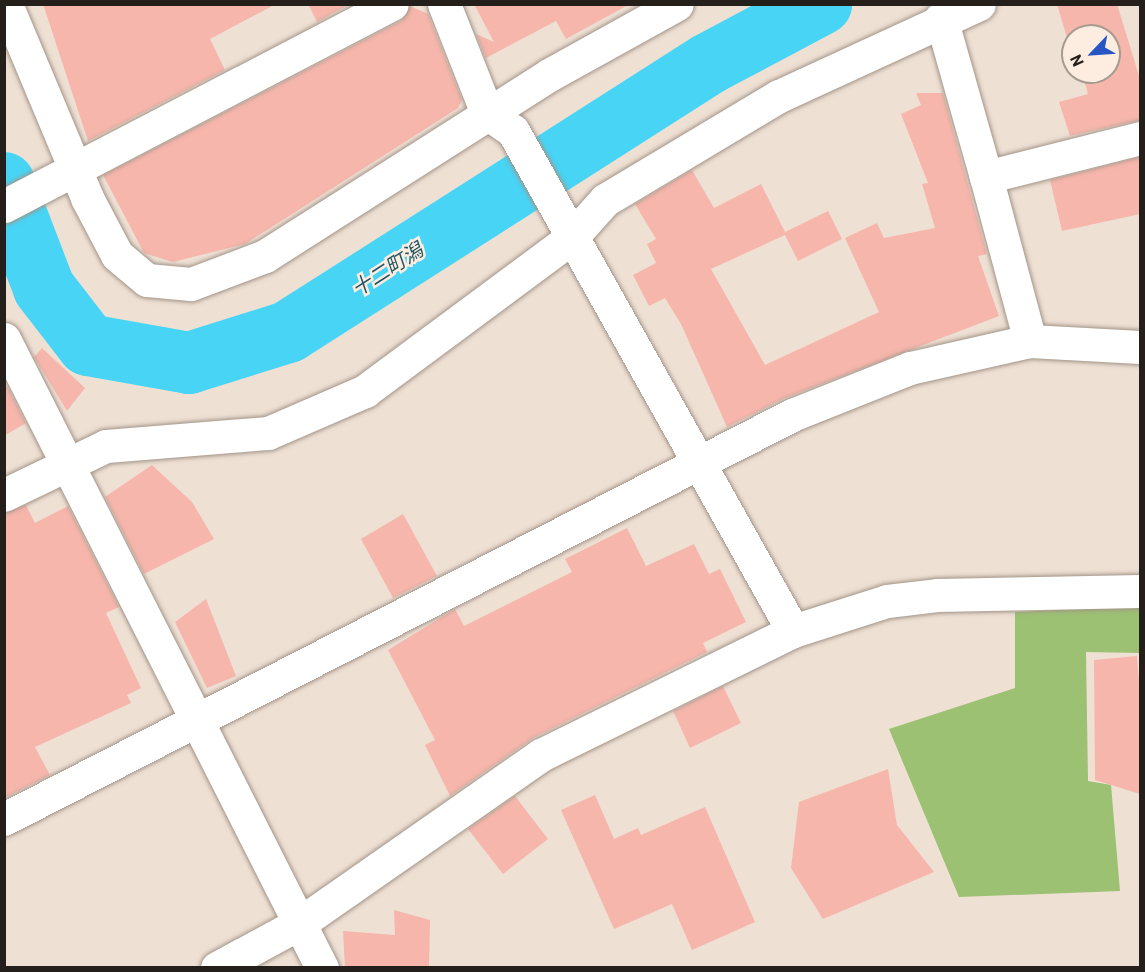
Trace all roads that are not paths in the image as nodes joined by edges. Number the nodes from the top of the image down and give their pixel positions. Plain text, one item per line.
1 (6, 4) edge
2 (392, 4) edge
3 (444, 4) edge
4 (678, 4) edge
5 (979, 4) edge
6 (941, 18) junction
7 (500, 122) junction
8 (1140, 138) edge
9 (76, 173) junction
10 (986, 177) junction
11 (4, 206) edge
12 (565, 227) junction
13 (4, 339) edge
14 (1030, 341) junction
15 (1140, 347) edge
16 (66, 463) junction
17 (702, 465) junction
18 (4, 495) edge
19 (1140, 591) edge
20 (793, 632) junction
21 (198, 723) junction
22 (4, 819) edge
23 (300, 923) junction
24 (217, 968) edge
25 (322, 968) edge

1 - 9 street
2 - 9 street
3 - 7 street
4 - 7 street
5 - 6 street
6 - 10 street
6 - 12 street
7 - 9 street
7 - 12 street
8 - 10 street
9 - 11 street
10 - 14 street
12 - 16 street
12 - 17 street
13 - 16 street
14 - 15 street
14 - 17 street
16 - 18 street
16 - 21 street
17 - 20 street
17 - 21 street
19 - 20 street
20 - 23 street
21 - 22 street
21 - 23 street
23 - 24 street
23 - 25 street

